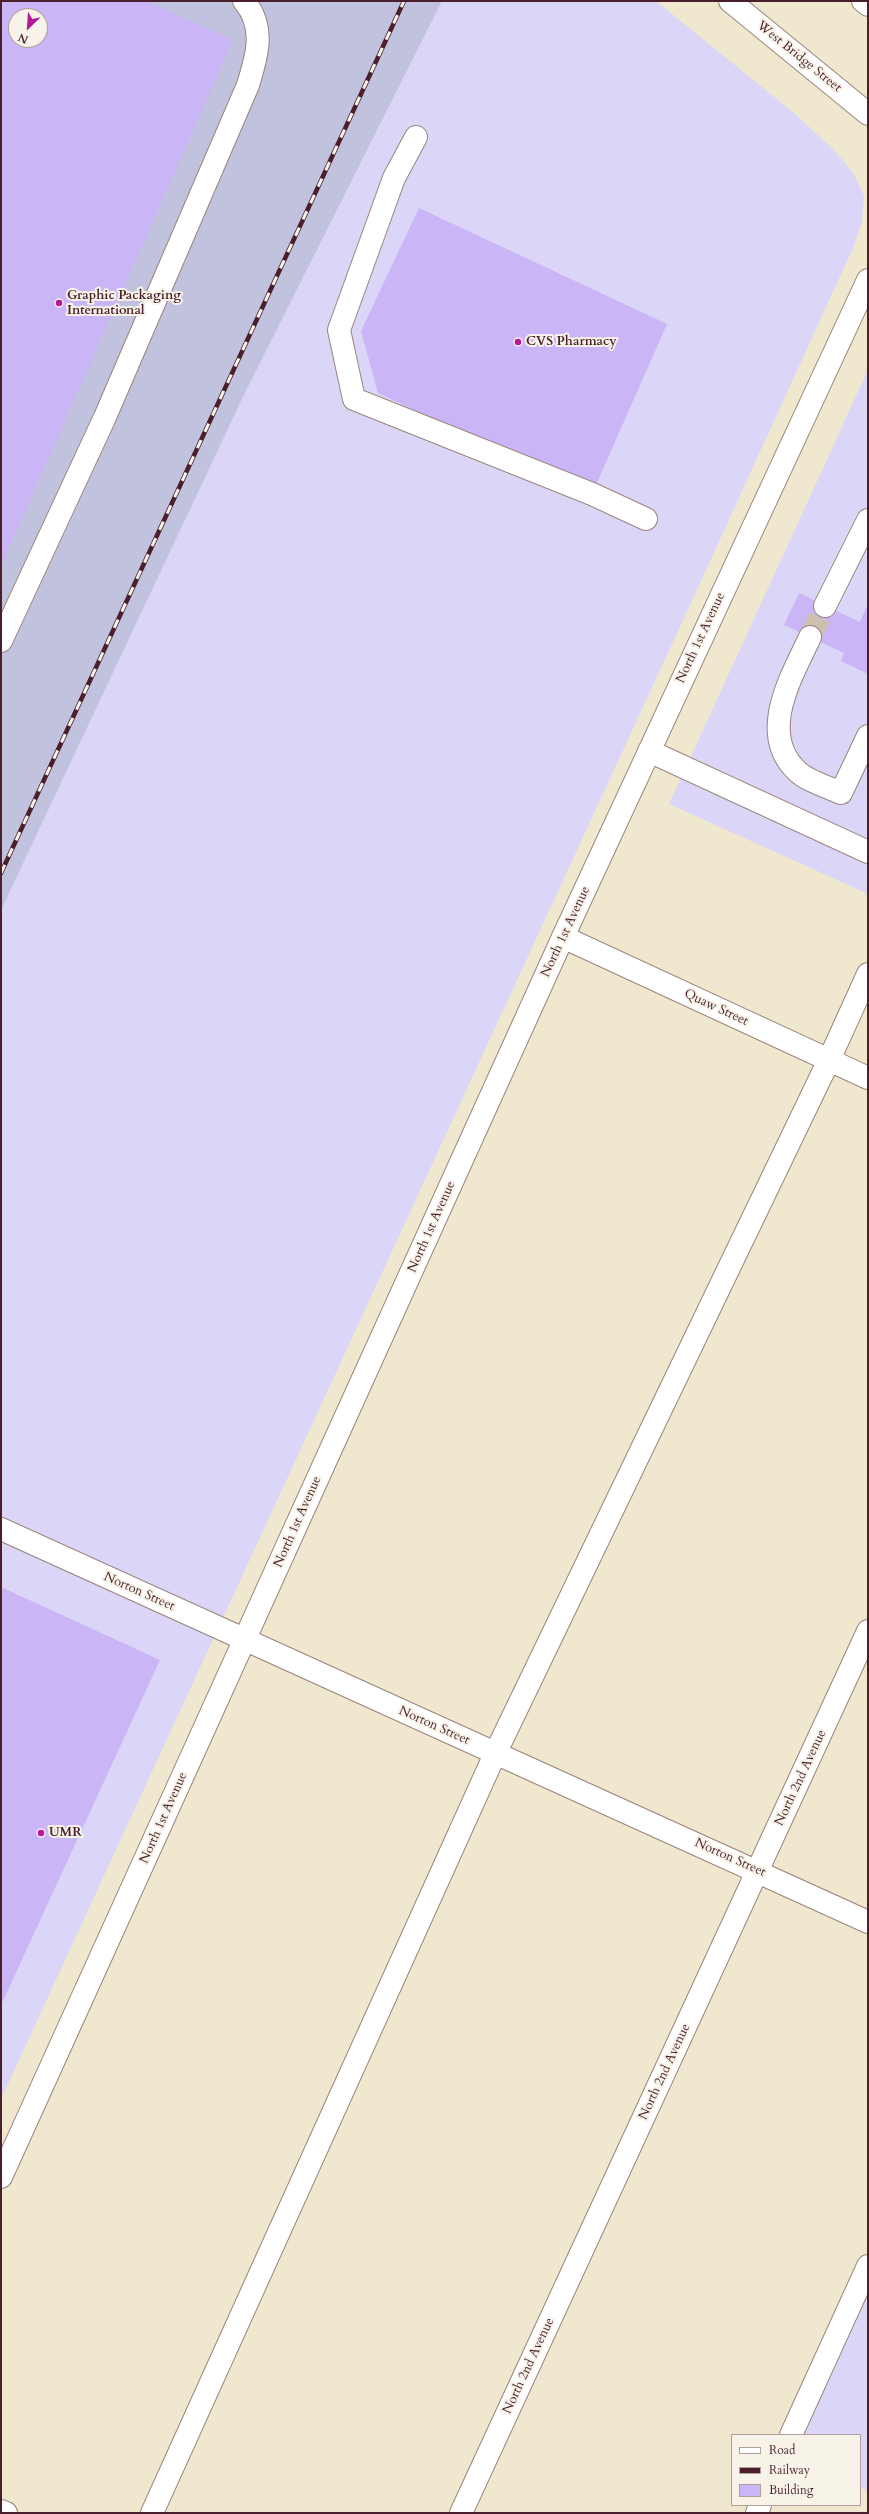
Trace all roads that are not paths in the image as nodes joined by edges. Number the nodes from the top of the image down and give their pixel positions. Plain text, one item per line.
1 (244, 1) edge
2 (730, 1) edge
3 (863, 1) edge
4 (868, 5) edge
5 (868, 114) edge
6 (416, 137) dead end
7 (868, 280) edge
8 (646, 519) dead end
9 (868, 520) edge
10 (825, 606) tunnel mouth
11 (810, 637) tunnel mouth
12 (1, 641) edge
13 (868, 736) edge
14 (648, 752) junction
15 (868, 852) edge
16 (563, 937) junction
17 (868, 974) edge
18 (829, 1060) junction
19 (868, 1078) edge
20 (1, 1529) edge
21 (868, 1631) edge
22 (245, 1640) junction
23 (495, 1754) junction
24 (758, 1871) junction
25 (868, 1922) edge
26 (1, 2177) edge
27 (868, 2266) edge
28 (792, 2434) edge
29 (1, 2511) edge
30 (6, 2513) edge
31 (152, 2513) edge
32 (461, 2513) edge

1 - 12 street
2 - 5 street, West Bridge Street
3 - 4 street
6 - 8 street
7 - 14 street, North 1st Avenue
9 - 10 street
11 - 13 street
14 - 15 street
14 - 16 street, North 1st Avenue
16 - 18 street, Quaw Street
16 - 22 street, North 1st Avenue
17 - 18 street
18 - 19 street, Quaw Street
18 - 23 street
20 - 22 street, Norton Street
21 - 24 street, North 2nd Avenue
22 - 23 street, Norton Street
22 - 26 street, North 1st Avenue
23 - 24 street, Norton Street
23 - 31 street
24 - 25 street, Norton Street
24 - 32 street, North 2nd Avenue
27 - 28 street
29 - 30 street

